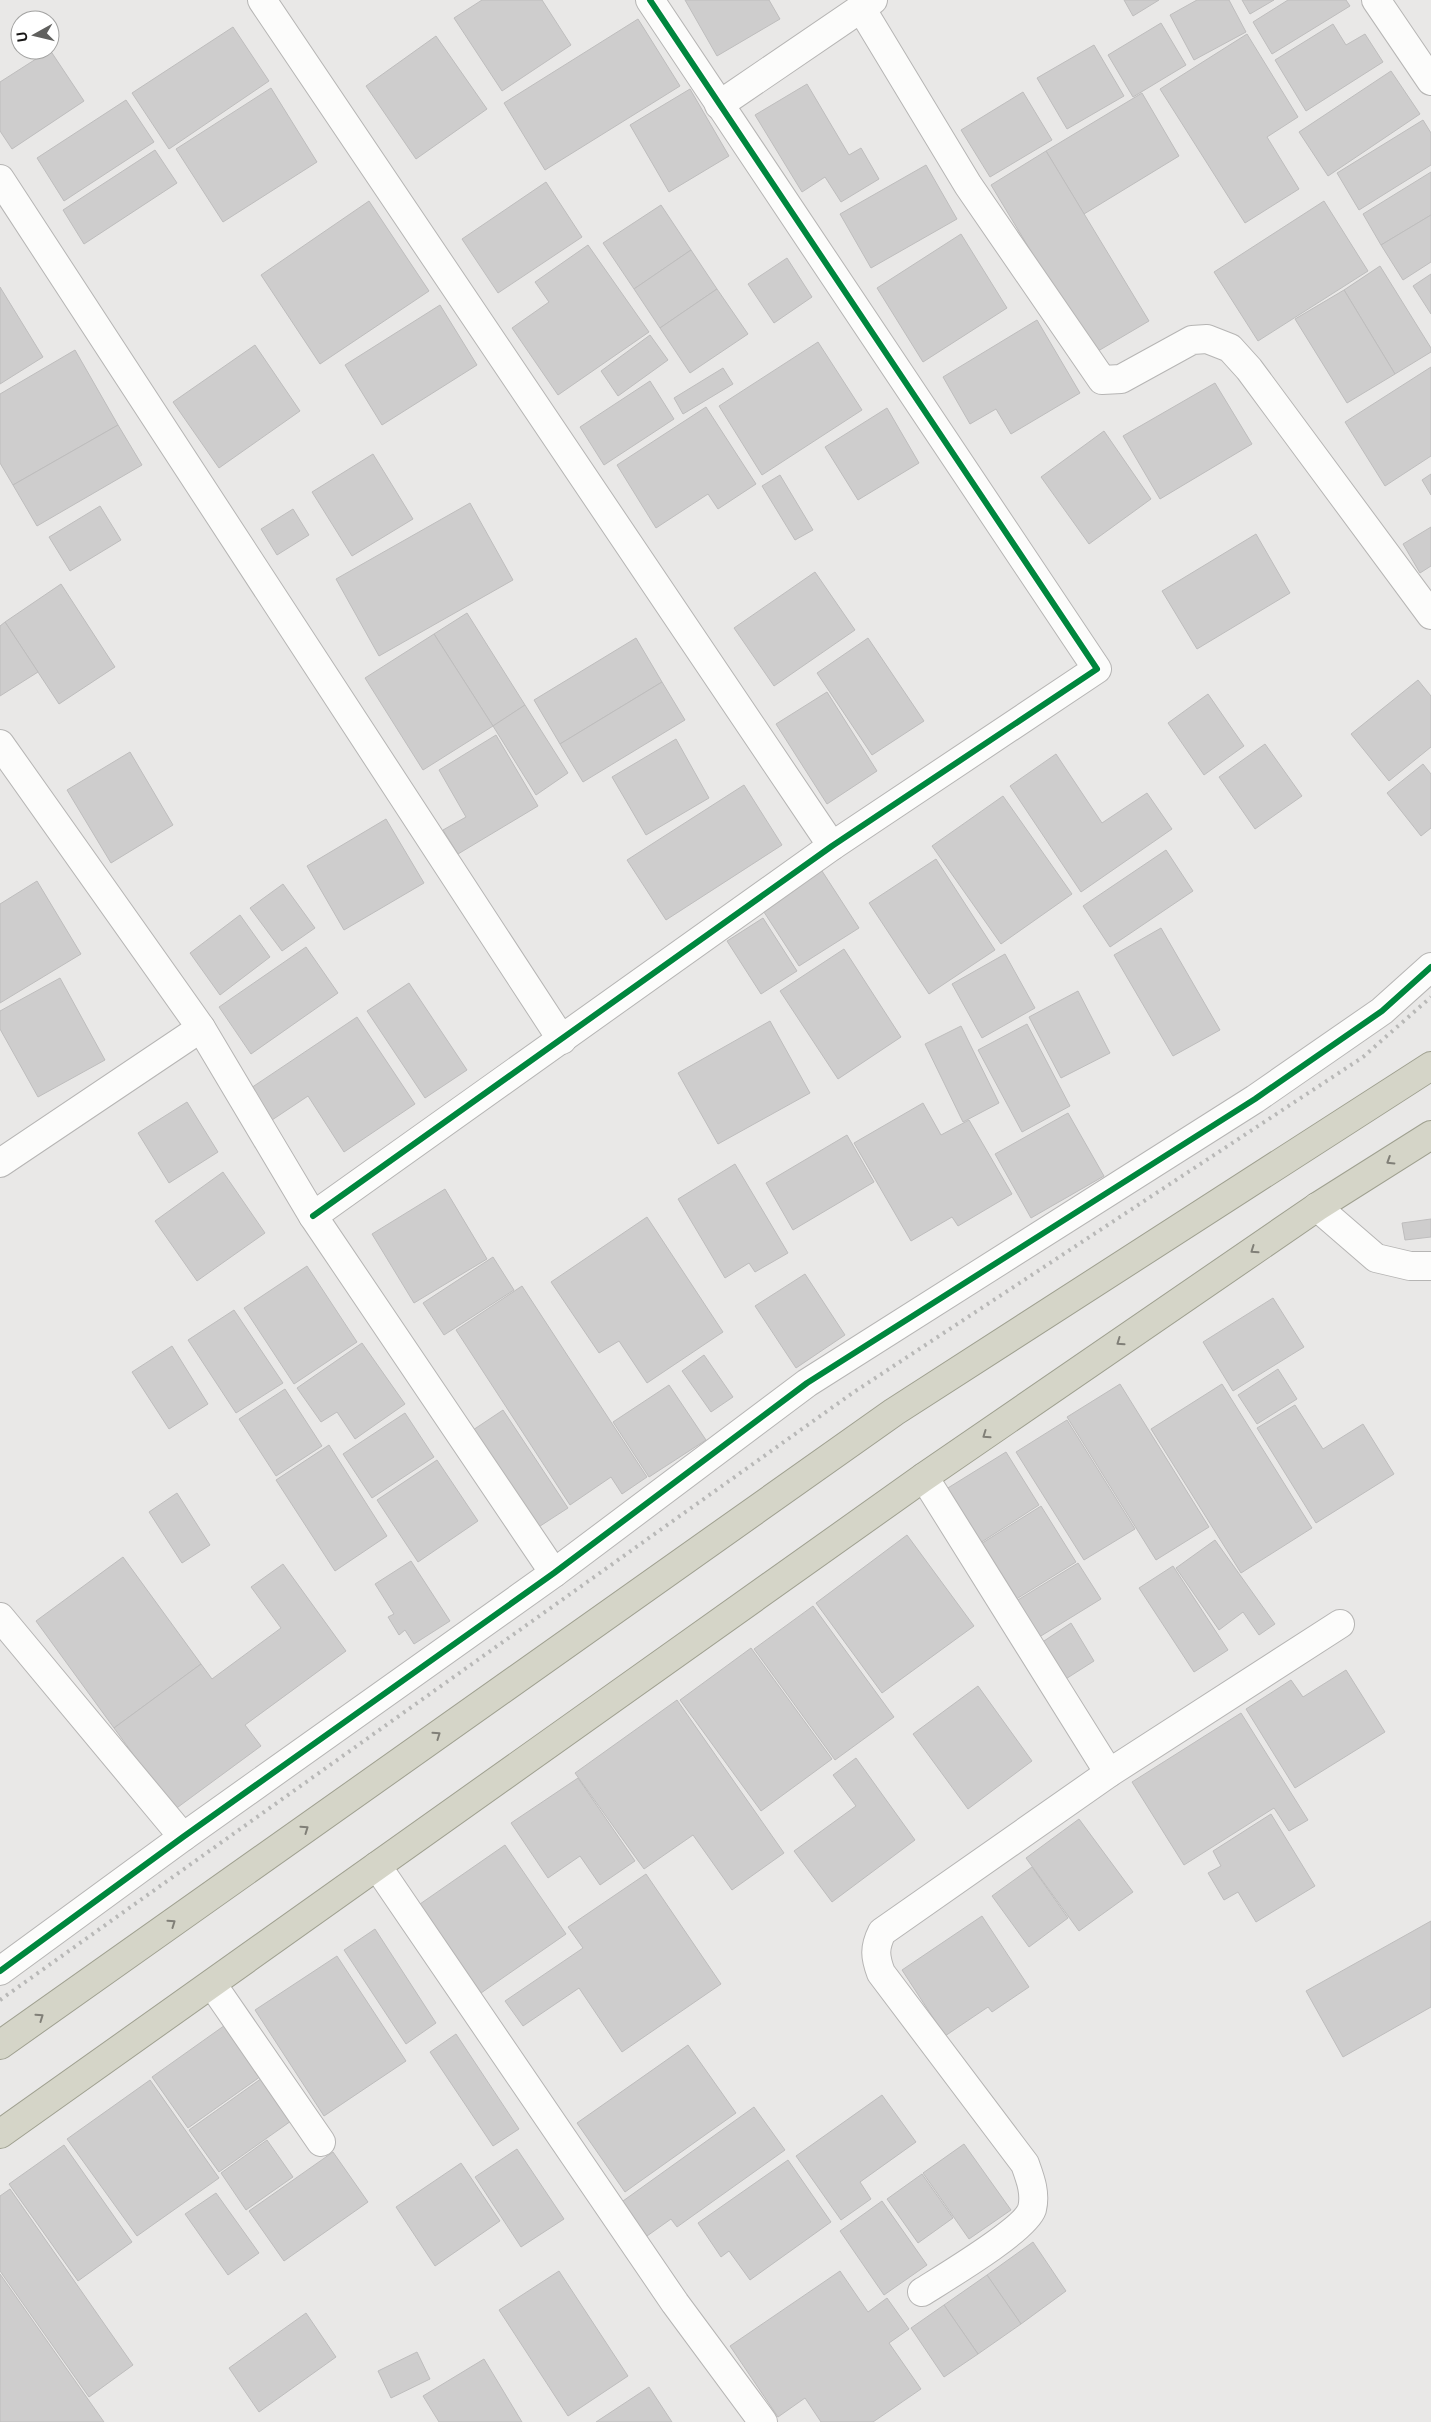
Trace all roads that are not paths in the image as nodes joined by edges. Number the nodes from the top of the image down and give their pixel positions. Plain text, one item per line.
1 (262, 0) edge
2 (650, 0) edge
3 (1376, 0) edge
4 (867, 4) edge
5 (1431, 81) edge
6 (719, 105) junction
7 (0, 179) edge
8 (1431, 615) edge
9 (0, 744) edge
10 (832, 846) junction
11 (1431, 966) edge
12 (202, 1028) junction
13 (562, 1040) junction
14 (1431, 1066) edge
15 (1431, 1135) edge
16 (0, 1163) edge
17 (1317, 1207) junction
18 (313, 1216) junction
19 (1431, 1266) edge
20 (924, 1477) junction
21 (554, 1573) junction
22 (0, 1617) edge
23 (1340, 1624) dead end
24 (1108, 1772) junction
25 (183, 1837) junction
26 (377, 1866) junction
27 (0, 1971) edge
28 (212, 1984) junction
29 (0, 2046) edge
30 (0, 2134) edge
31 (320, 2142) dead end
32 (922, 2292) dead end
33 (763, 2422) edge

1 - 10 street
2 - 6 street
3 - 5 street
4 - 6 street
4 - 8 street
6 - 10 street
7 - 13 street
9 - 12 street
10 - 13 street
11 - 21 street
12 - 16 street
12 - 18 street
13 - 18 street
29 -> 14 highway
15 -> 17 highway
17 - 19 street
17 -> 20 highway
18 - 21 street
20 - 24 street
20 - 26 highway
21 - 25 street
22 - 25 street
23 - 24 street
24 - 32 street
25 - 27 street
26 - 28 highway
26 - 33 street
28 - 30 highway
28 - 31 street

